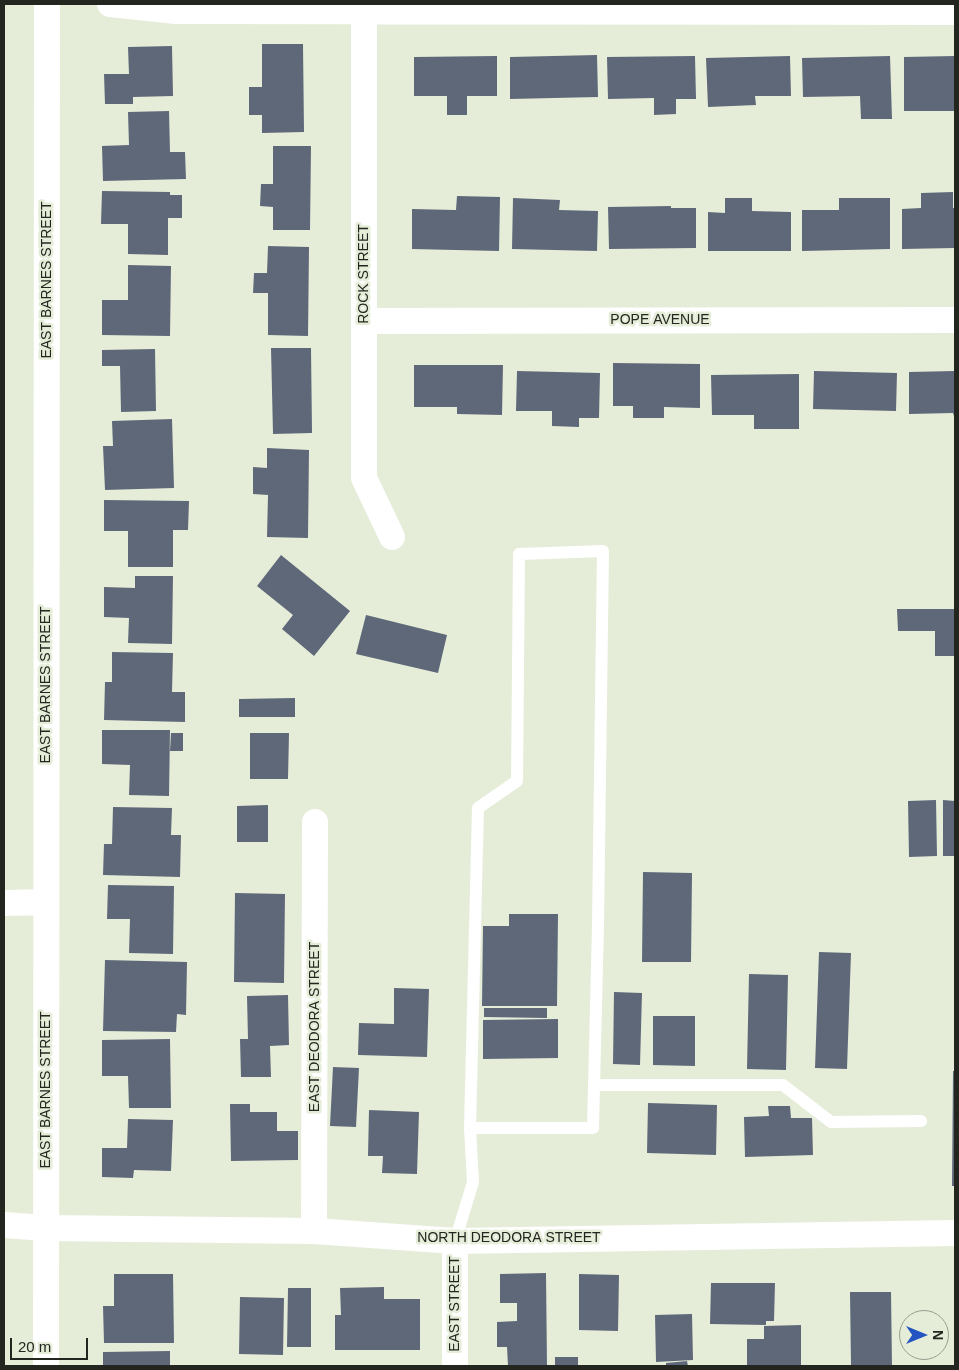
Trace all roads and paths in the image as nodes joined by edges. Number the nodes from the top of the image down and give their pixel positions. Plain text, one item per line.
1 (47, 4) edge
2 (110, 4) edge
3 (364, 8) edge
4 (955, 12) edge
5 (955, 320) edge
6 (364, 321) junction
7 (392, 537) dead end
8 (315, 822) dead end
9 (45, 902) junction
10 (4, 903) edge
11 (594, 1085) junction
12 (921, 1121) dead end
13 (470, 1128) junction
14 (4, 1225) edge
15 (46, 1228) junction
16 (314, 1231) junction
17 (955, 1233) edge
18 (455, 1241) junction
19 (46, 1366) edge
20 (455, 1366) edge

1 - 9 street, EAST BARNES STREET
2 - 3 street
3 - 4 street
3 - 6 street, ROCK STREET
5 - 6 street, POPE AVENUE
6 - 7 street, ROCK STREET
8 - 16 street, EAST DEODORA STREET
9 - 10 street
9 - 15 street, EAST BARNES STREET
11 - 12 lane
11 - 13 lane
11 - 13 lane
13 - 18 lane
14 - 15 street, NORTH DEODORA STREET
15 - 16 street, NORTH DEODORA STREET
15 - 19 street, EAST BARNES STREET
16 - 18 street, NORTH DEODORA STREET
17 - 18 street, NORTH DEODORA STREET
18 - 20 street, EAST STREET

